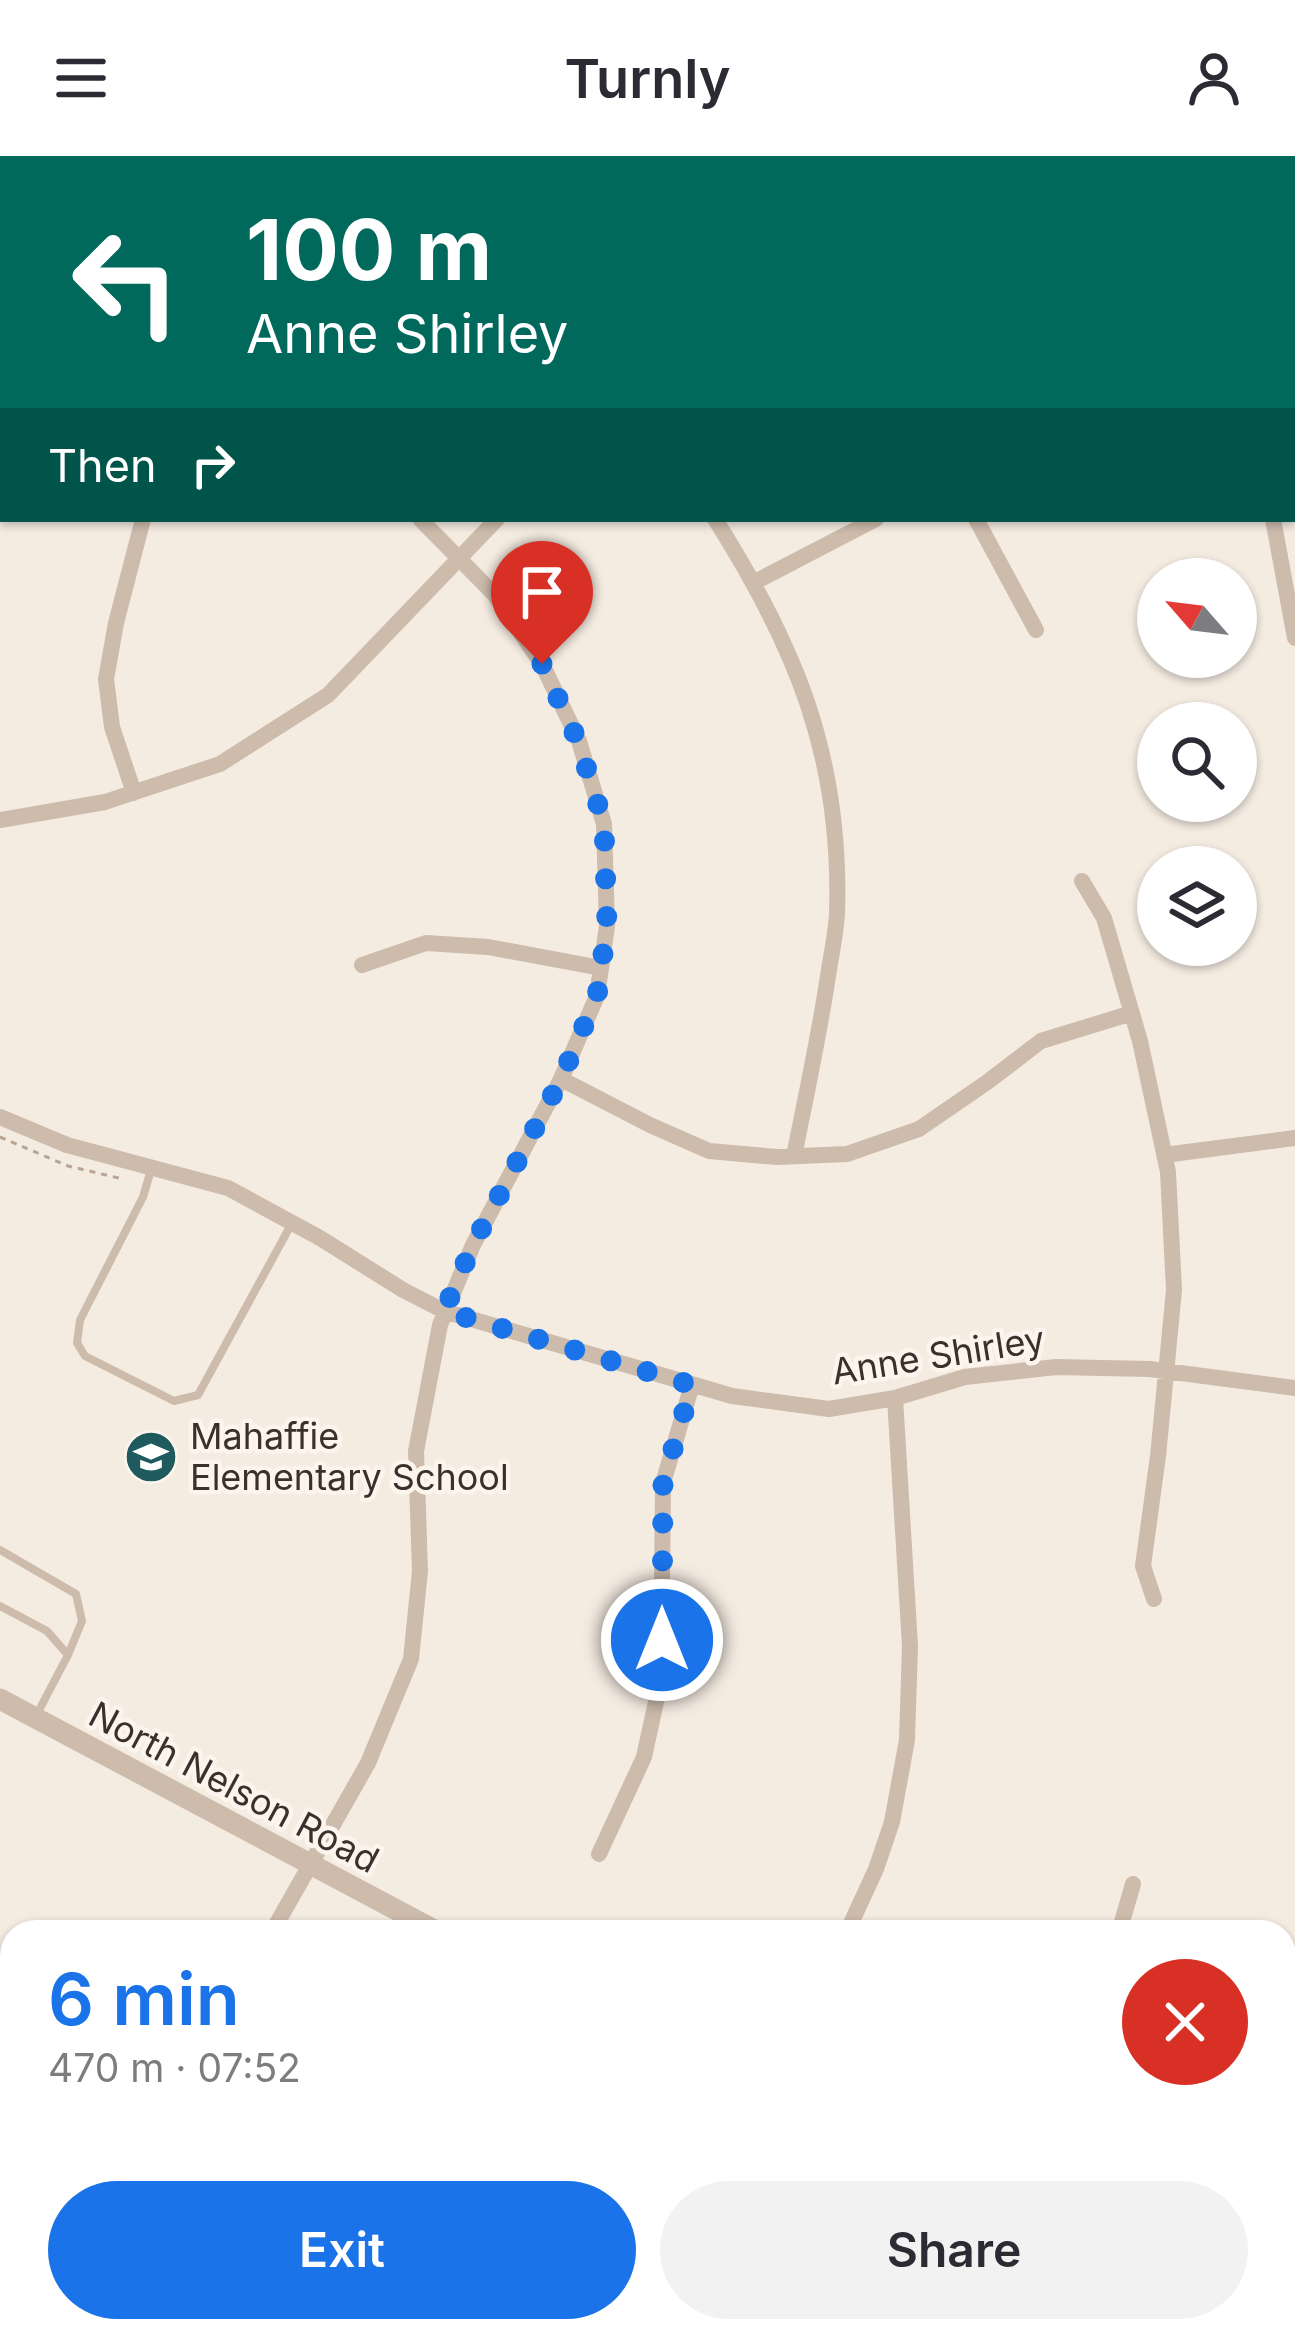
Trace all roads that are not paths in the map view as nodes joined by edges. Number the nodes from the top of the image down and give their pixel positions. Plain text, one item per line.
1 (142, 522) edge
2 (423, 522) edge
3 (494, 522) edge
4 (717, 522) edge
5 (870, 522) edge
6 (978, 522) edge
7 (1274, 522) edge
8 (459, 559) junction
9 (755, 582) junction
10 (1294, 626) edge
11 (1036, 629) dead end
12 (134, 793) junction
13 (0, 820) edge
14 (1082, 881) dead end
15 (362, 965) dead end
16 (601, 968) junction
17 (1132, 1013) junction
18 (561, 1079) junction
19 (0, 1118) edge
20 (1295, 1138) edge
21 (1165, 1155) junction
22 (794, 1156) junction
23 (149, 1176) junction
24 (292, 1223) junction
25 (444, 1311) junction
26 (1166, 1372) junction
27 (692, 1385) junction
28 (1295, 1388) edge
29 (895, 1398) junction
30 (0, 1550) edge
31 (1154, 1599) dead end
32 (0, 1606) edge
33 (68, 1655) junction
34 (0, 1700) edge
35 (35, 1718) junction
36 (599, 1854) dead end
37 (309, 1864) junction
38 (1133, 1884) dead end
39 (279, 1920) edge
40 (415, 1920) edge
41 (853, 1920) edge
42 (1123, 1920) edge

1 - 12 street
2 - 8 street
3 - 8 street
4 - 9 street
5 - 9 street
6 - 11 street
7 - 10 street
8 - 12 street
8 - 16 street
9 - 22 street
12 - 13 street
14 - 17 street
15 - 16 street
16 - 18 street
17 - 21 street
17 - 22 street
18 - 22 street
18 - 25 street
19 - 23 street, Anne Shirley
20 - 21 street
21 - 26 street
23 - 24 street, Anne Shirley
23 - 24 lane
24 - 25 street, Anne Shirley
25 - 27 street, Anne Shirley
25 - 37 street
26 - 28 street, Anne Shirley
26 - 29 street, Anne Shirley
26 - 31 street
27 - 29 street, Anne Shirley
27 - 36 street
29 - 41 street
30 - 33 lane
32 - 33 lane
33 - 35 lane
34 - 35 street, North Nelson Road
35 - 37 street, North Nelson Road
37 - 39 street
37 - 40 street, North Nelson Road
38 - 42 street

